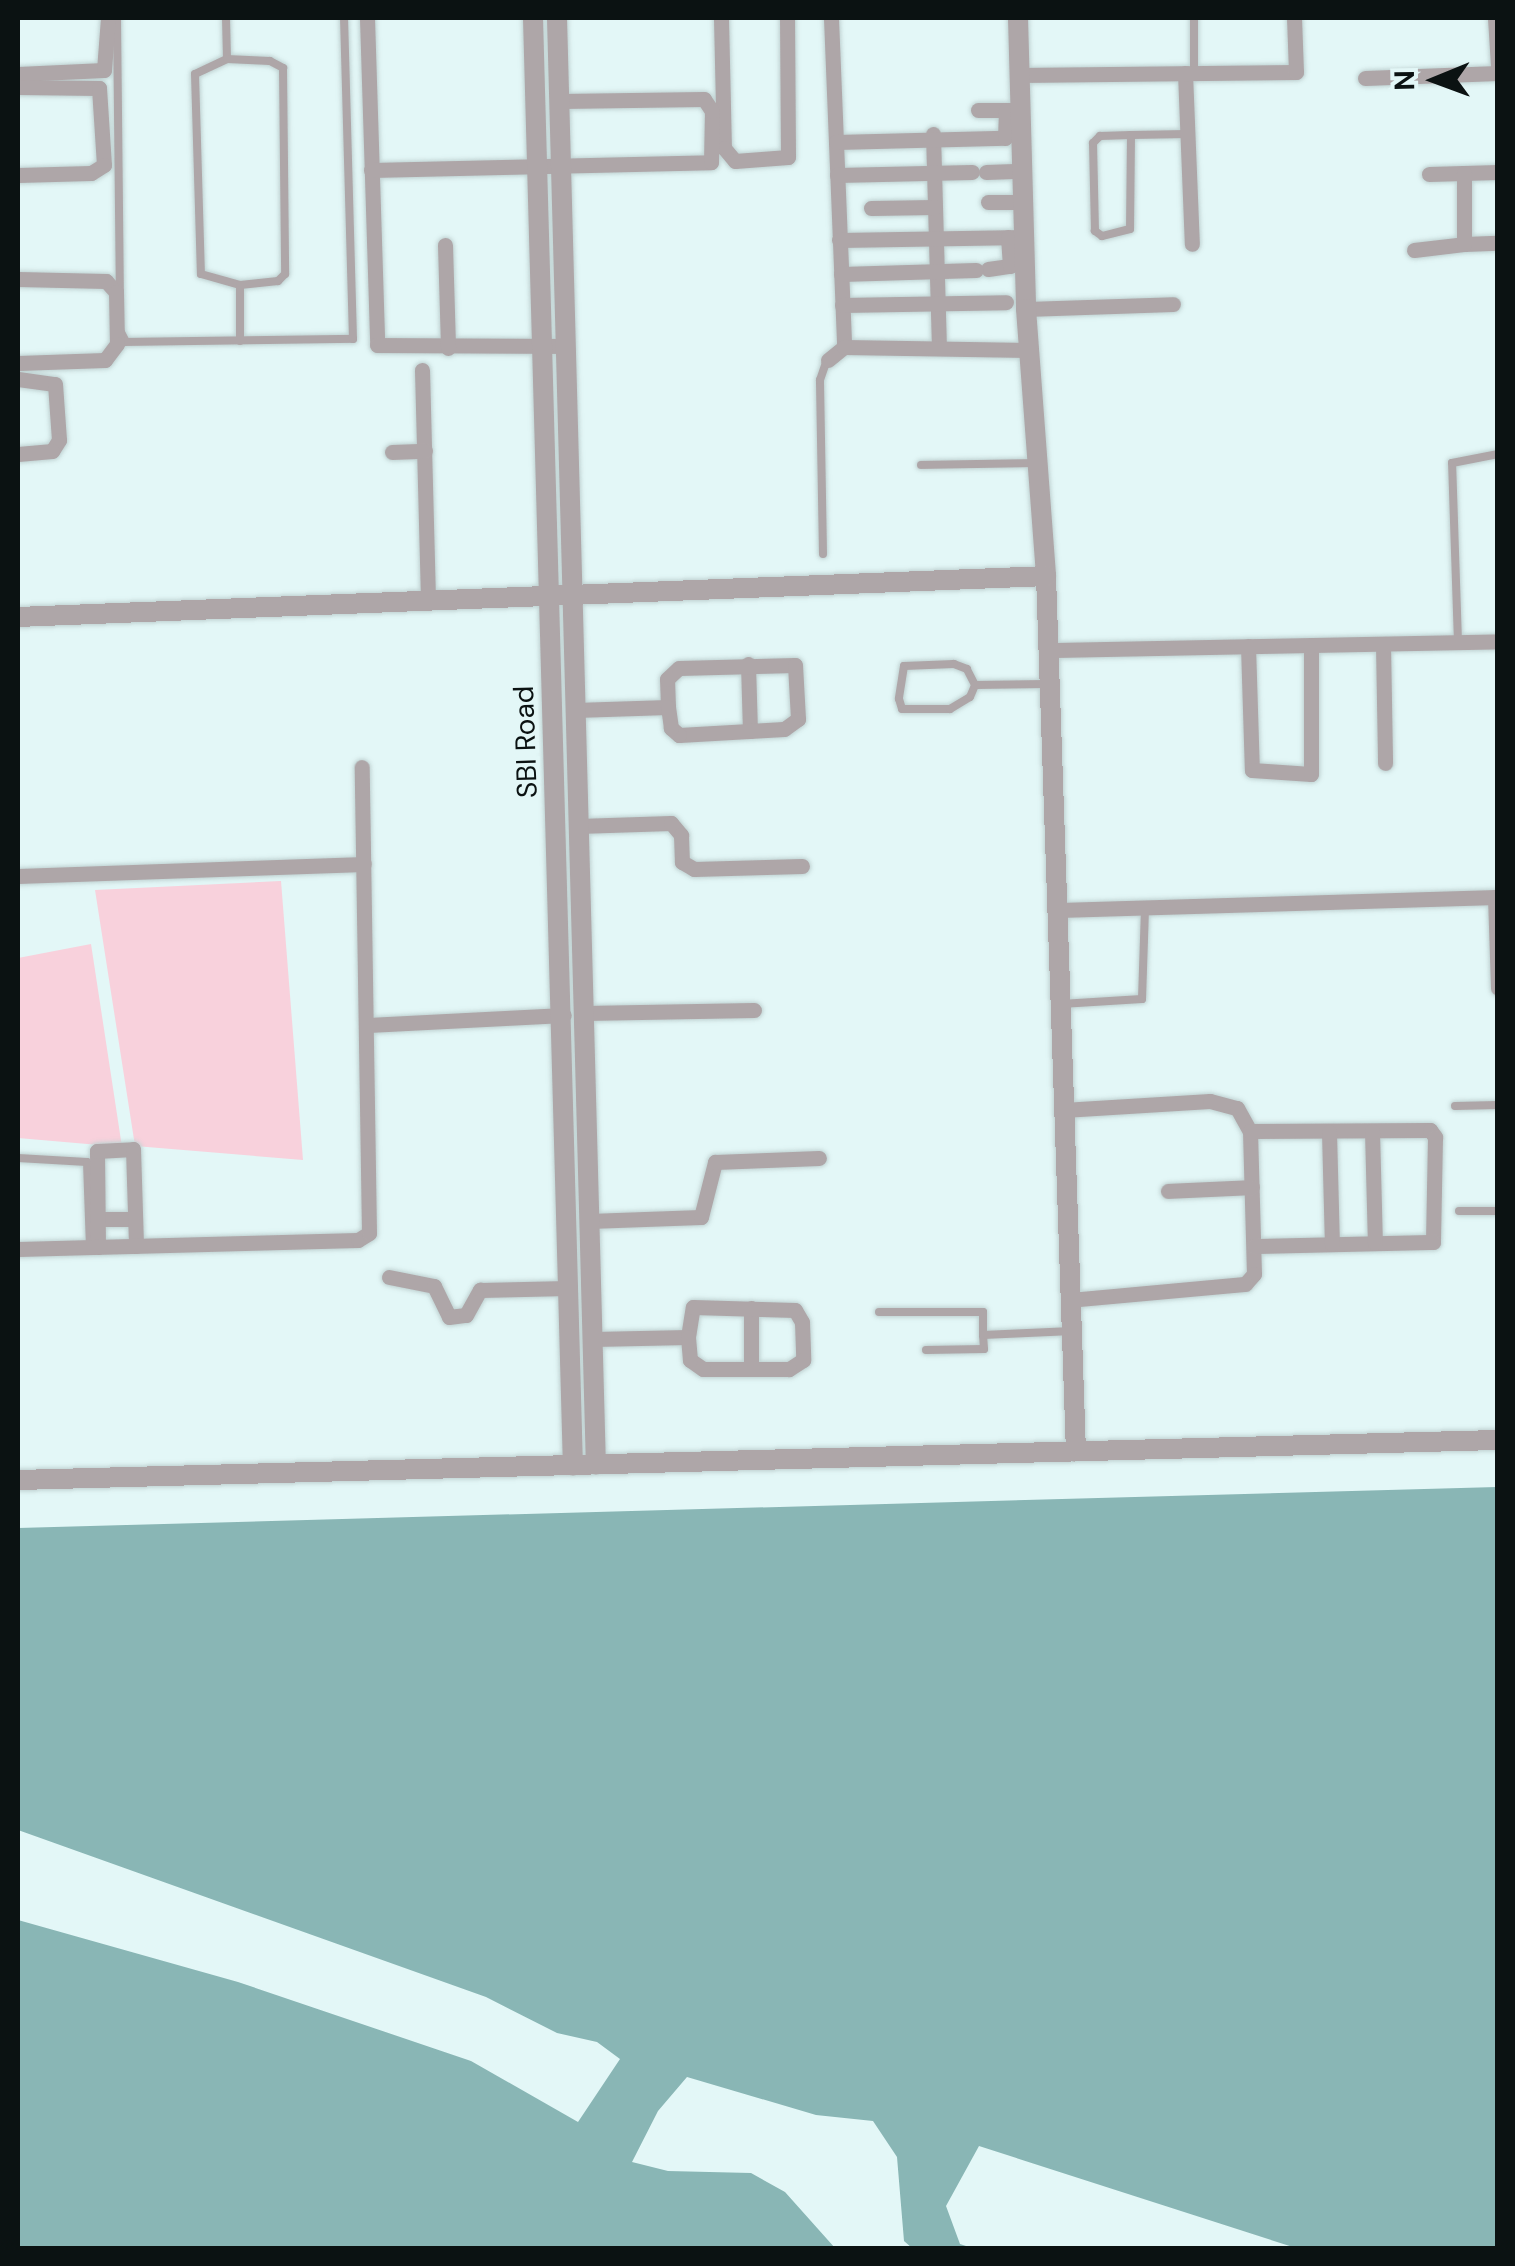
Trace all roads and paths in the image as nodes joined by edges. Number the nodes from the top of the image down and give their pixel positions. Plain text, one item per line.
1 (108, 18) edge
2 (117, 18) edge
3 (226, 18) edge
4 (344, 18) edge
5 (366, 18) edge
6 (532, 18) edge
7 (556, 18) edge
8 (721, 18) edge
9 (787, 18) edge
10 (831, 18) edge
11 (1018, 18) edge
12 (1194, 18) edge
13 (1294, 18) edge
14 (1495, 18) edge
15 (227, 60) junction
16 (1498, 70) edge
17 (1190, 73) junction
18 (18, 74) edge
19 (1020, 75) junction
20 (1365, 78) dead end
21 (18, 87) edge
22 (560, 101) junction
23 (978, 110) dead end
24 (1013, 110) junction
25 (1188, 134) junction
26 (1130, 135) junction
27 (933, 138) junction
28 (836, 142) junction
29 (348, 166) junction
30 (560, 168) junction
31 (536, 169) junction
32 (371, 170) junction
33 (1014, 172) junction
34 (1498, 172) edge
35 (1464, 173) junction
36 (934, 174) junction
37 (1429, 174) dead end
38 (18, 175) edge
39 (837, 175) junction
40 (1013, 199) junction
41 (988, 202) dead end
42 (935, 207) junction
43 (871, 208) dead end
44 (1014, 233) junction
45 (936, 237) junction
46 (840, 240) junction
47 (1192, 244) dead end
48 (1464, 244) junction
49 (1498, 244) edge
50 (446, 245) dead end
51 (1414, 250) dead end
52 (937, 271) junction
53 (841, 274) junction
54 (18, 279) edge
55 (240, 285) junction
56 (938, 303) junction
57 (1173, 304) dead end
58 (842, 305) junction
59 (1016, 306) junction
60 (240, 341) junction
61 (538, 346) junction
62 (565, 346) junction
63 (844, 347) junction
64 (448, 348) junction
65 (939, 348) junction
66 (1029, 350) junction
67 (828, 360) joint
68 (18, 363) edge
69 (422, 370) dead end
70 (18, 380) edge
71 (424, 451) junction
72 (392, 452) dead end
73 (18, 454) edge
74 (1498, 454) edge
75 (1038, 462) junction
76 (921, 466) dead end
77 (823, 554) dead end
78 (1046, 576) junction
79 (548, 596) junction
80 (572, 596) junction
81 (428, 602) junction
82 (18, 618) edge
83 (1498, 641) edge
84 (1458, 642) junction
85 (1384, 644) junction
86 (1311, 645) junction
87 (1248, 646) junction
88 (1049, 650) junction
89 (748, 664) junction
90 (1050, 683) junction
91 (974, 685) junction
92 (668, 707) junction
93 (575, 710) junction
94 (750, 731) junction
95 (1384, 763) dead end
96 (362, 767) dead end
97 (578, 826) junction
98 (364, 864) junction
99 (802, 866) dead end
100 (18, 876) edge
101 (1496, 897) edge
102 (1145, 908) junction
103 (1058, 910) junction
104 (1496, 934) edge
105 (1498, 988) edge
106 (1061, 1004) junction
107 (754, 1010) dead end
108 (574, 1014) junction
109 (368, 1025) junction
110 (1455, 1106) dead end
111 (1498, 1106) edge
112 (1063, 1110) junction
113 (1372, 1131) junction
114 (1250, 1132) junction
115 (1329, 1132) junction
116 (18, 1158) edge
117 (818, 1158) dead end
118 (1252, 1187) junction
119 (1168, 1191) dead end
120 (1459, 1211) dead end
121 (1498, 1211) edge
122 (98, 1219) junction
123 (135, 1219) junction
124 (589, 1221) junction
125 (1374, 1243) junction
126 (1332, 1244) junction
127 (136, 1246) junction
128 (1254, 1246) junction
129 (94, 1247) junction
130 (18, 1249) edge
131 (389, 1277) dead end
132 (568, 1288) junction
133 (1070, 1300) junction
134 (751, 1308) junction
135 (879, 1312) dead end
136 (1072, 1332) junction
137 (983, 1335) junction
138 (688, 1337) junction
139 (592, 1338) junction
140 (926, 1350) dead end
141 (752, 1369) junction
142 (1498, 1440) edge
143 (1076, 1451) junction
144 (596, 1464) junction
145 (572, 1465) junction
146 (18, 1480) edge

1 - 18 street
2 - 60 lane
3 - 15 lane
4 - 29 lane
5 - 32 street
6 - 31 street, SBI Road
7 - 22 street, SBI Road
8 - 9 street
10 - 28 street
11 - 19 street
12 - 17 lane
13 - 17 street
14 - 16 street
15 - 55 lane
15 - 55 lane
16 - 20 street
17 - 19 street
17 - 25 street
19 - 24 street
21 - 38 street
22 - 30 street, SBI Road
22 - 30 street
23 - 24 street
24 - 27 street
24 - 33 street
25 - 26 lane
25 - 47 street
26 - 26 lane
27 - 28 street
27 - 36 street
28 - 39 street
29 - 32 lane
29 - 60 lane
30 - 31 street
30 - 62 street, SBI Road
31 - 32 street
31 - 61 street, SBI Road
32 - 64 street
33 - 36 street
33 - 40 street
34 - 35 street
35 - 37 street
35 - 48 street
36 - 39 street
36 - 42 street
39 - 46 street
40 - 41 street
40 - 44 street
42 - 43 street
42 - 45 street
44 - 45 street
44 - 52 street
44 - 59 street
45 - 46 street
45 - 52 street
46 - 53 street
48 - 49 street
48 - 51 street
50 - 64 street
52 - 53 street
52 - 56 street
53 - 58 street
54 - 68 street
55 - 60 lane
56 - 58 street
56 - 59 street
56 - 65 street
57 - 59 street
58 - 63 street
59 - 66 street
61 - 62 street
61 - 64 street
61 - 79 street, SBI Road
62 - 80 street, SBI Road
63 - 65 street
63 - 67 street
65 - 66 street
66 - 75 street
67 - 77 lane
69 - 71 street
70 - 73 street
71 - 72 street
71 - 81 street
74 - 84 lane
75 - 76 lane
75 - 78 street
78 - 80 street
78 - 88 street
79 - 80 street
79 - 81 street
79 - 108 street, SBI Road
80 - 93 street, SBI Road
81 - 82 street
83 - 84 street
84 - 85 street
85 - 86 street
85 - 95 street
86 - 87 street
86 - 87 street
87 - 88 street
88 - 90 street
89 - 92 street
89 - 94 street
89 - 94 street
90 - 91 lane
90 - 103 street
91 - 91 lane
92 - 93 street
92 - 94 street
93 - 97 street, SBI Road
96 - 98 street
97 - 99 street
97 - 108 street, SBI Road
98 - 100 street
98 - 109 street
101 - 102 street
101 - 104 street
102 - 103 street
102 - 106 lane
103 - 106 street
104 - 105 street
106 - 112 street
107 - 108 street
108 - 109 street
108 - 124 street, SBI Road
108 - 132 street, SBI Road
109 - 127 street
110 - 111 lane
112 - 114 street
112 - 133 street
113 - 115 street
113 - 125 street
113 - 125 street
114 - 115 street
114 - 118 street
115 - 126 street
116 - 129 lane
117 - 124 street
118 - 119 street
118 - 128 street
120 - 121 lane
122 - 123 street
122 - 123 street
122 - 129 street
123 - 127 street
124 - 139 street, SBI Road
125 - 126 street
126 - 128 street
127 - 129 street
128 - 133 street
129 - 130 street
131 - 132 street
132 - 145 street, SBI Road
133 - 136 street
134 - 138 street
134 - 141 street
134 - 141 street
135 - 137 lane
136 - 137 lane
136 - 143 street
137 - 140 lane
138 - 139 street
138 - 141 street
139 - 144 street, SBI Road
142 - 143 street
143 - 144 street
144 - 145 street
145 - 146 street

